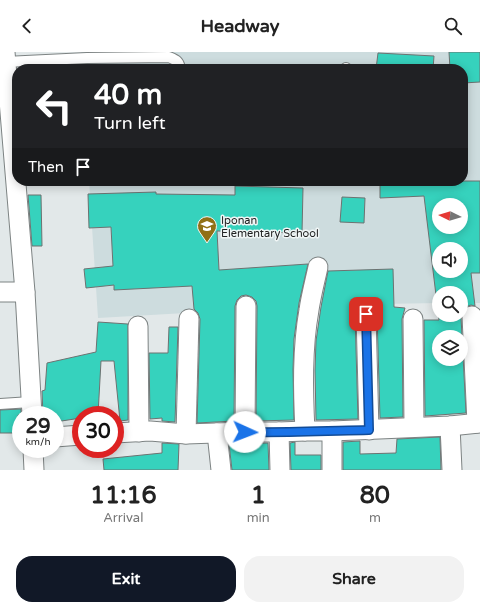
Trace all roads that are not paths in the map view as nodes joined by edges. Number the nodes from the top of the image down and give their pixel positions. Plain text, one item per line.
1 (3, 59) edge
2 (180, 64) edge
3 (12, 150) edge
4 (16, 186) edge
5 (318, 267) dead end
6 (0, 292) edge
7 (26, 292) junction
8 (246, 306) dead end
9 (366, 314) dead end
10 (472, 316) dead end
11 (189, 319) dead end
12 (413, 319) dead end
13 (138, 326) dead end
14 (0, 404) edge
15 (13, 406) edge
16 (32, 406) edge
17 (478, 423) edge
18 (450, 426) junction
19 (414, 427) junction
20 (369, 430) junction
21 (305, 431) junction
22 (332, 431) junction
23 (139, 432) junction
24 (245, 432) junction
25 (279, 432) junction
26 (124, 433) edge
27 (218, 433) junction
28 (186, 434) junction
29 (34, 458) edge
30 (34, 470) edge
31 (221, 470) edge
32 (280, 470) edge
33 (332, 470) edge
34 (452, 470) edge

1 - 2 lane
1 - 3 street
4 - 7 street
5 - 21 street
6 - 7 street
7 - 16 street
8 - 24 street
9 - 20 street
10 - 17 street
11 - 28 street
12 - 19 street
13 - 23 street
14 - 15 lane
17 - 18 street
18 - 19 street
18 - 34 street
19 - 20 street
20 - 22 street
21 - 22 street
21 - 25 street
22 - 33 street
23 - 26 street
23 - 28 street
24 - 25 street
24 - 27 street
25 - 32 street
27 - 28 street
27 - 31 street
29 - 30 street

